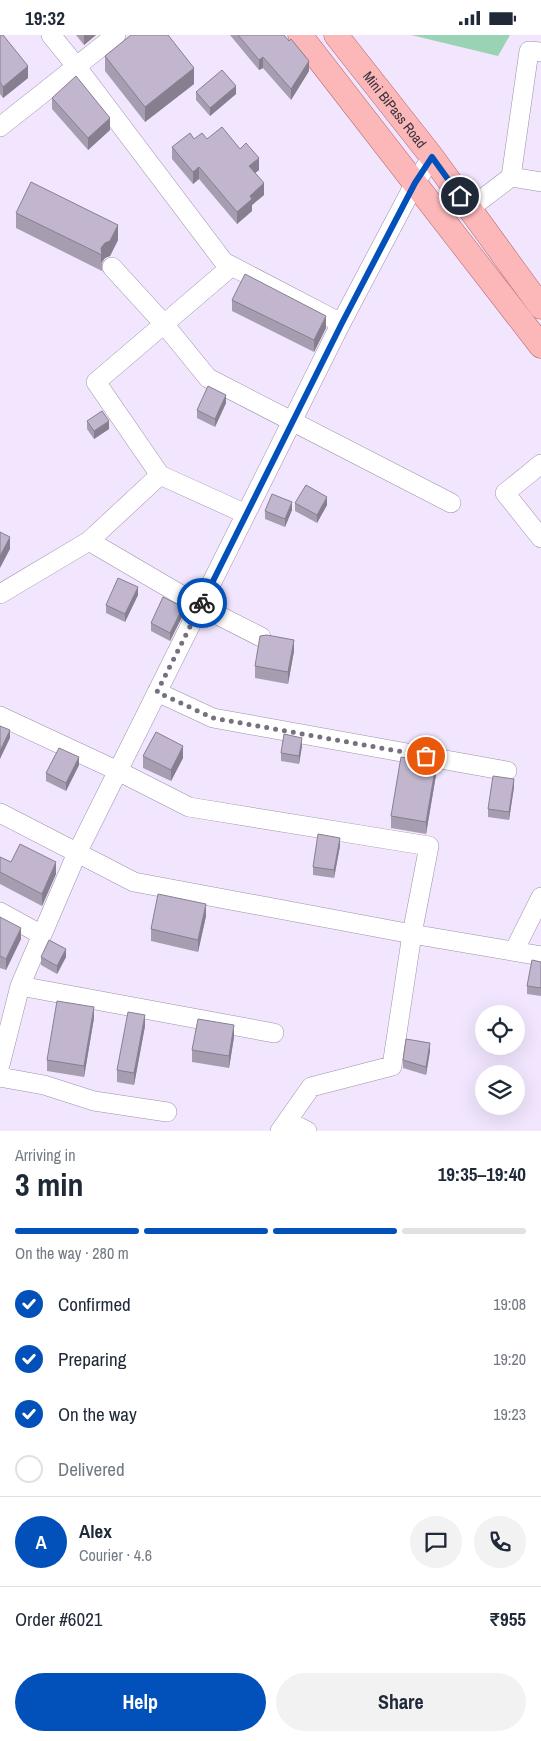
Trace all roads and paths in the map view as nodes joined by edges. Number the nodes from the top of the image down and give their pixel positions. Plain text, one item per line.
1 (51, 35) edge
2 (116, 35) edge
3 (300, 35) edge
4 (336, 35) edge
5 (541, 52) edge
6 (76, 66) junction
7 (0, 127) edge
8 (432, 157) junction
9 (511, 177) junction
10 (541, 182) edge
11 (415, 183) junction
12 (469, 209) junction
13 (232, 266) junction
14 (112, 267) dead end
15 (541, 307) edge
16 (342, 323) junction
17 (164, 324) junction
18 (541, 346) edge
19 (292, 421) junction
20 (541, 464) edge
21 (160, 475) junction
22 (451, 503) dead end
23 (246, 514) junction
24 (541, 537) edge
25 (89, 541) junction
26 (0, 594) edge
27 (200, 606) junction
28 (262, 637) edge
29 (157, 692) junction
30 (0, 716) edge
31 (118, 771) junction
32 (507, 771) dead end
33 (0, 813) edge
34 (77, 853) junction
35 (541, 897) edge
36 (0, 912) edge
37 (412, 934) junction
38 (42, 935) junction
39 (514, 951) junction
40 (541, 955) edge
41 (20, 986) junction
42 (274, 1033) dead end
43 (0, 1065) edge
44 (0, 1077) edge
45 (167, 1112) dead end
46 (284, 1126) edge
47 (307, 1131) edge

1 - 6 street
2 - 6 street
3 - 11 main road
4 - 8 main road, Mini BiPass Road
5 - 9 street
6 - 7 street
6 - 13 street
8 - 11 street
8 - 12 main road, Mini BiPass Road
9 - 10 street
9 - 12 street
11 - 16 street
11 - 18 main road
12 - 15 main road, Mini BiPass Road
13 - 16 street
13 - 17 street
14 - 17 street
16 - 19 street
17 - 19 street
17 - 21 street
19 - 22 street
19 - 23 street
20 - 24 street
21 - 23 street
21 - 25 street
23 - 27 street
25 - 26 street
25 - 27 street
27 - 28 street
27 - 29 street
29 - 31 street
29 - 32 street
30 - 31 street
31 - 34 street
31 - 37 street
33 - 34 street
34 - 37 street
34 - 38 street
35 - 39 street
36 - 38 street
37 - 39 street
37 - 46 street
38 - 41 street
39 - 40 street
41 - 42 street
41 - 43 street
44 - 45 street
46 - 47 street

